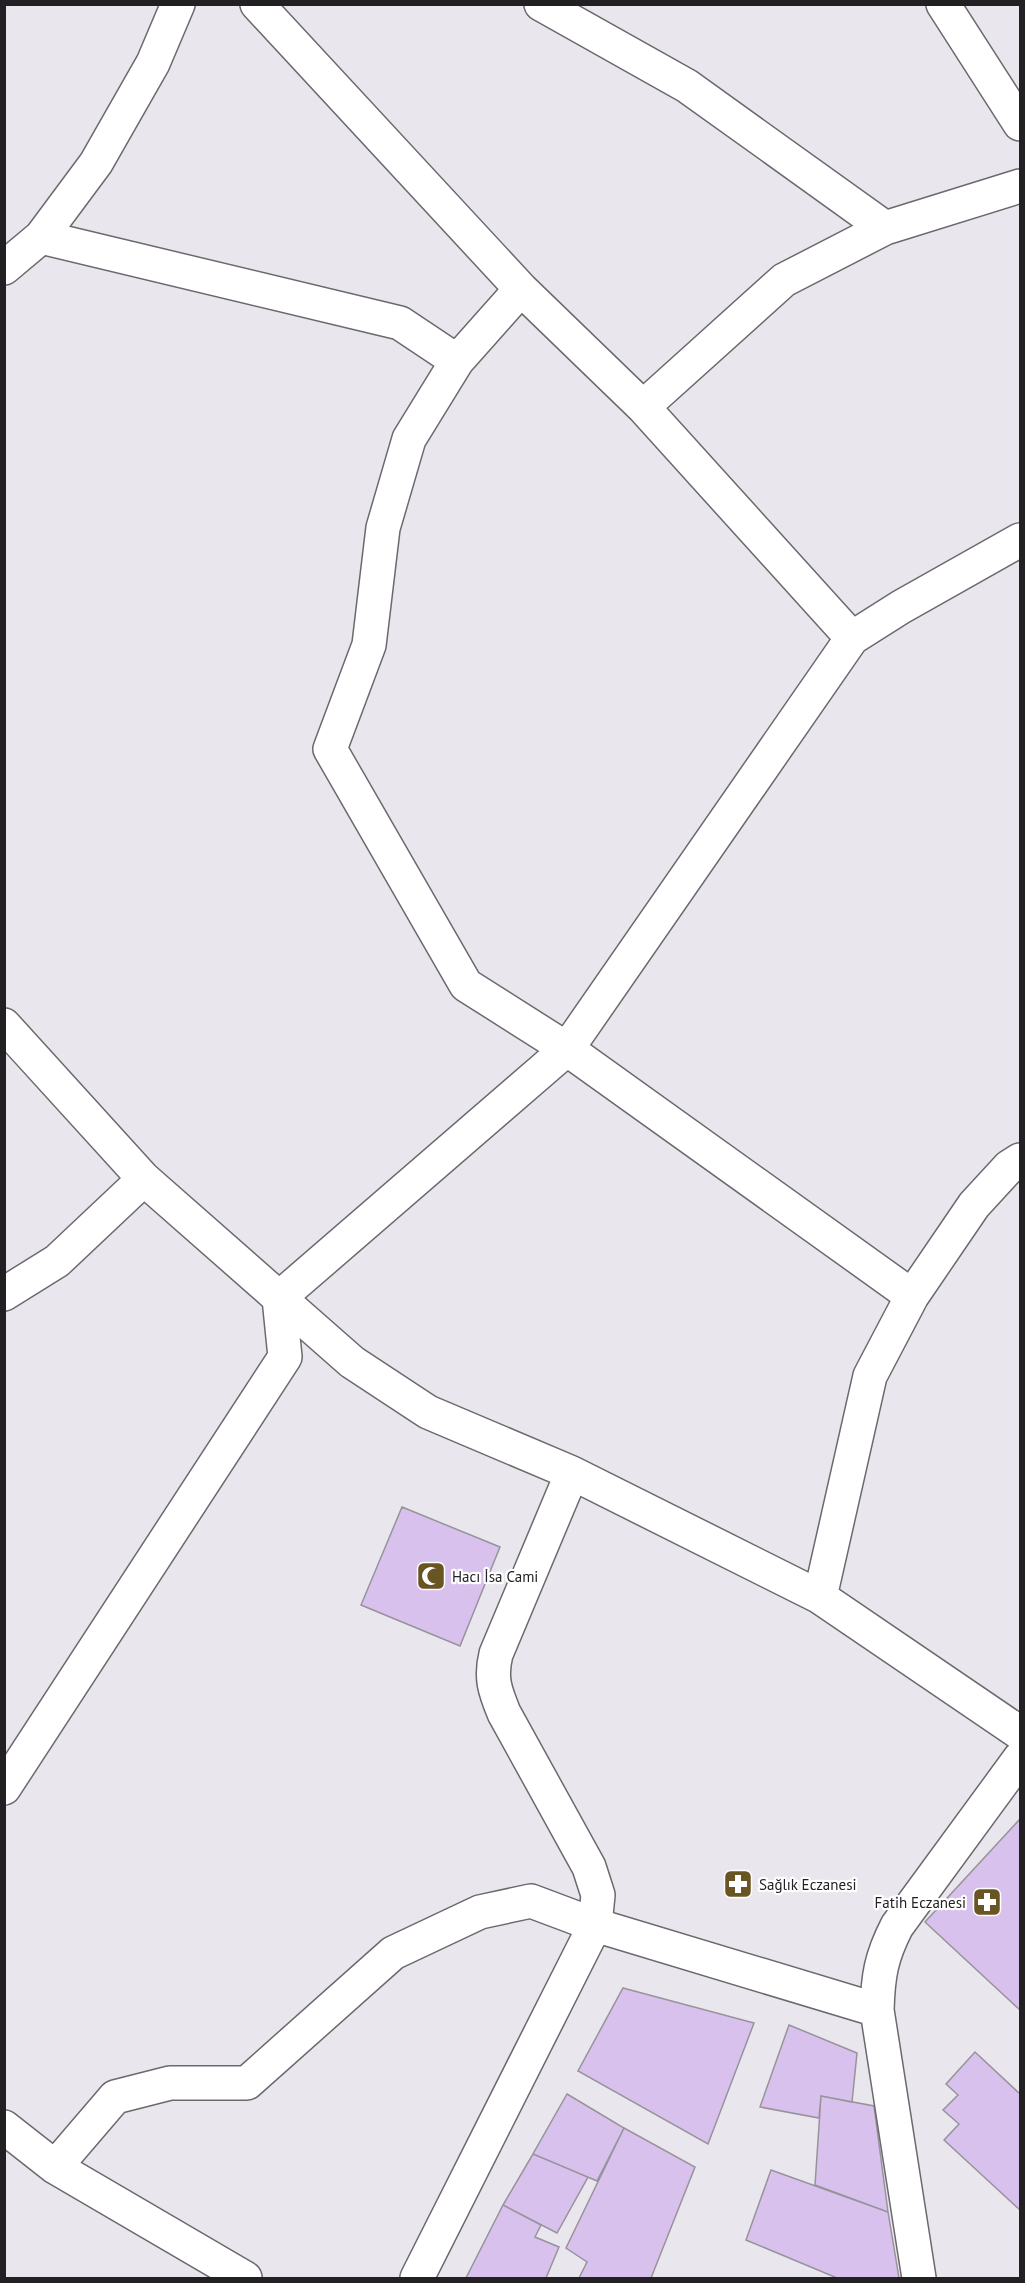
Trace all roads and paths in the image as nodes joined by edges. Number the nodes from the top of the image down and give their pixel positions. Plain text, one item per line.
1 (178, 4) edge
2 (257, 4) edge
3 (541, 4) edge
4 (948, 5) edge
5 (1020, 124) edge
6 (1020, 186) edge
7 (885, 228) junction
8 (41, 237) junction
9 (4, 268) edge
10 (521, 289) junction
11 (458, 361) junction
12 (643, 407) junction
13 (1020, 540) edge
14 (852, 638) junction
15 (4, 1025) edge
16 (567, 1049) junction
17 (1020, 1160) edge
18 (144, 1179) junction
19 (4, 1294) edge
20 (912, 1296) junction
21 (279, 1298) junction
22 (572, 1473) junction
23 (819, 1597) junction
24 (1020, 1733) edge
25 (1020, 1758) edge
26 (4, 1788) edge
27 (596, 1925) junction
28 (877, 2010) junction
29 (4, 2127) edge
30 (55, 2167) junction
31 (245, 2278) edge
32 (417, 2278) edge
33 (919, 2278) edge

1 - 8 street
2 - 10 street
3 - 7 street
4 - 5 street
6 - 7 street
7 - 12 street
8 - 9 street
8 - 11 street
10 - 11 street
10 - 12 street
11 - 16 street
12 - 14 street
13 - 14 street
14 - 16 street
15 - 18 street
16 - 20 street
16 - 21 street
17 - 20 street
18 - 19 street
18 - 21 street
20 - 23 street
21 - 22 street
21 - 26 street
22 - 23 street
22 - 27 street
23 - 24 street
25 - 28 street
27 - 28 street
27 - 30 street
27 - 32 street
28 - 33 street
29 - 30 street
30 - 31 street

